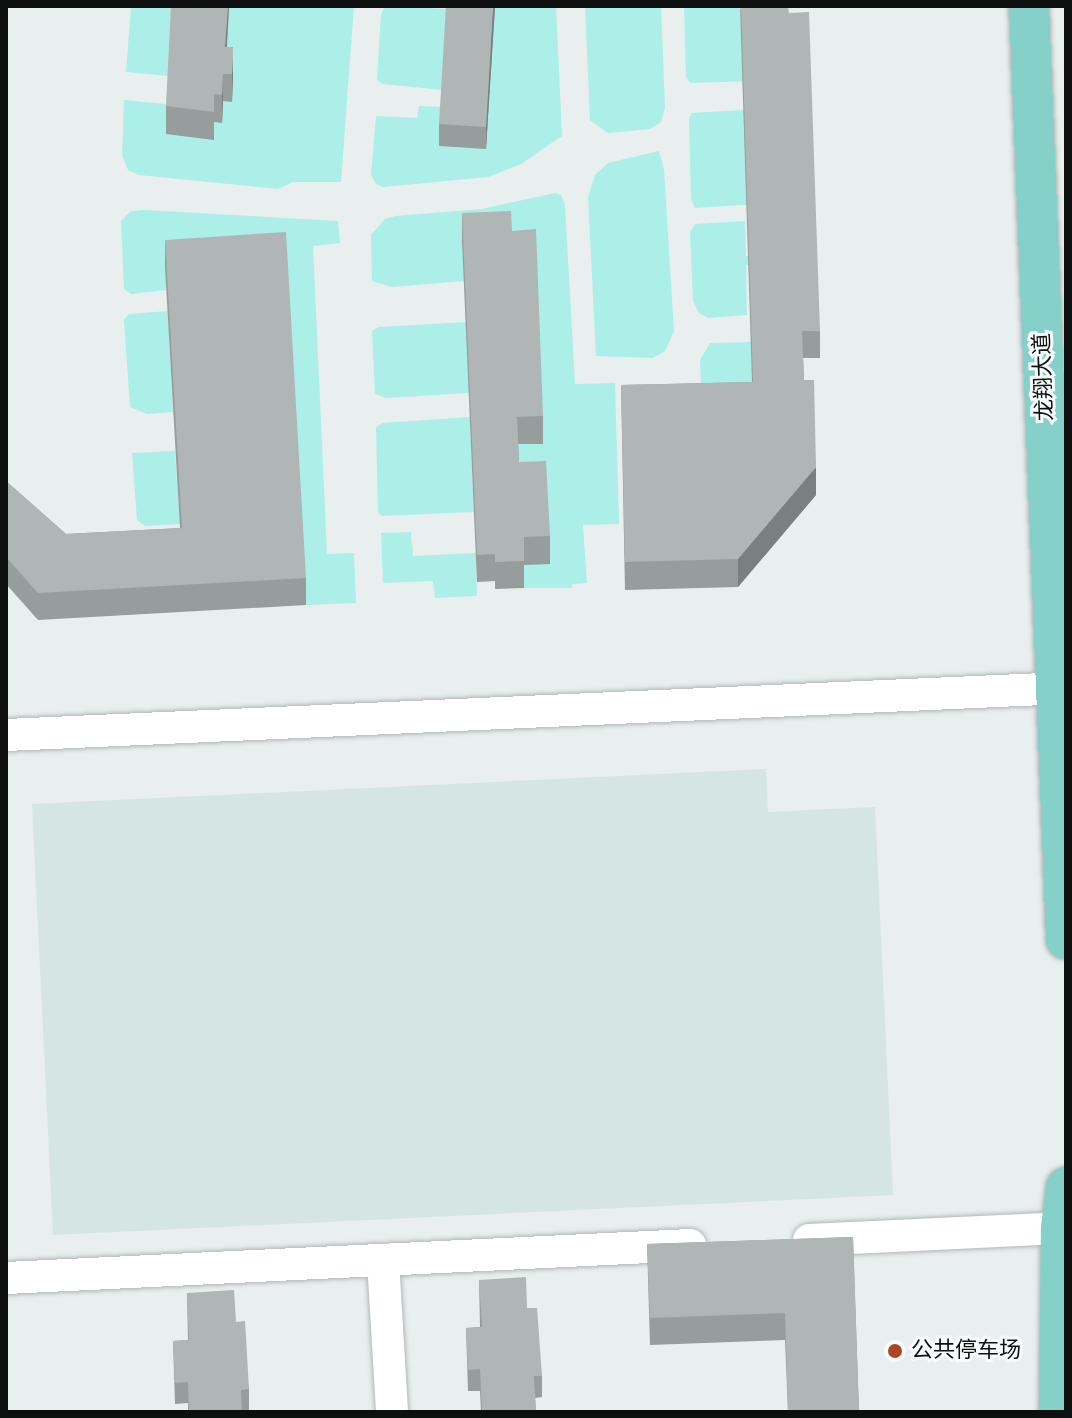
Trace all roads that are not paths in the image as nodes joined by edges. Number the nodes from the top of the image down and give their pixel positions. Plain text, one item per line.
1 (1029, 6) edge
2 (1061, 688) edge
3 (6, 735) edge
4 (1066, 939) edge
5 (1066, 1187) edge
6 (1061, 1228) junction
7 (777, 1241) edge
8 (714, 1244) edge
9 (383, 1260) junction
10 (6, 1278) edge
11 (392, 1412) edge
12 (1059, 1412) edge

1 - 2 main road, 龙翔大道
2 - 3 street
2 - 4 main road, 龙翔大道
5 - 6 main road
6 - 7 street
6 - 12 main road
8 - 9 street
9 - 10 street
9 - 11 street

